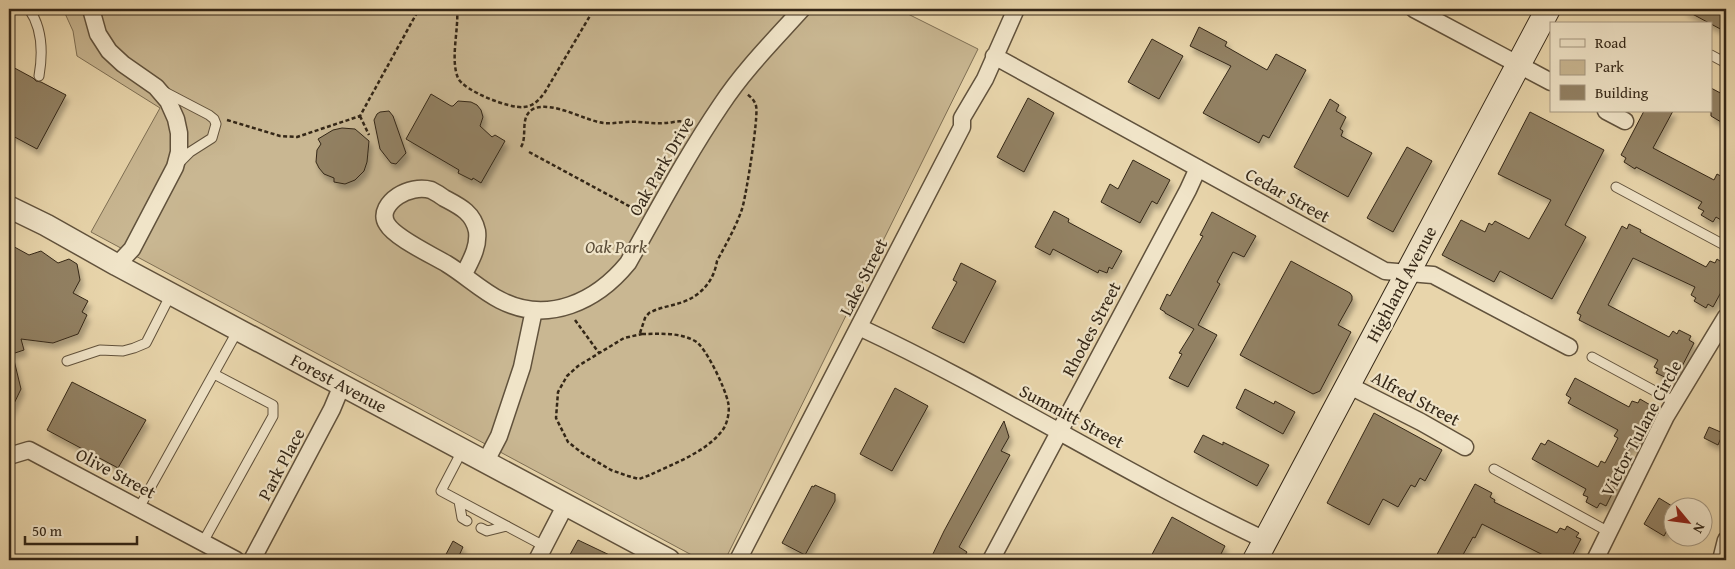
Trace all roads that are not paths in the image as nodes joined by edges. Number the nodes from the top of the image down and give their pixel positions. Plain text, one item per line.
1 (29, 9) edge
2 (91, 9) edge
3 (802, 9) edge
4 (1016, 9) edge
5 (1414, 9) edge
6 (1548, 9) edge
7 (1712, 55) edge
8 (994, 56) junction
9 (1726, 63) edge
10 (1518, 64) junction
11 (39, 76) dead end
12 (1550, 81) edge
13 (156, 87) junction
14 (1608, 112) edge
15 (1625, 121) dead end
16 (175, 167) junction
17 (1198, 168) junction
18 (1616, 186) dead end
19 (9, 207) edge
20 (1726, 246) edge
21 (117, 265) junction
22 (1407, 273) junction
23 (464, 274) junction
24 (172, 294) junction
25 (534, 310) junction
26 (1726, 317) edge
27 (859, 327) junction
28 (238, 330) junction
29 (1568, 347) dead end
30 (1592, 357) dead end
31 (67, 361) dead end
32 (214, 374) junction
33 (342, 385) junction
34 (1348, 385) junction
35 (1675, 402) junction
36 (1059, 431) junction
37 (1465, 447) dead end
38 (463, 449) junction
39 (9, 456) edge
40 (486, 461) junction
41 (1494, 469) dead end
42 (459, 501) junction
43 (566, 504) junction
44 (139, 508) junction
45 (467, 521) dead end
46 (507, 526) junction
47 (481, 528) dead end
48 (1609, 532) junction
49 (1726, 540) edge
50 (202, 542) junction
51 (1260, 550) edge
52 (541, 553) edge
53 (236, 560) edge
54 (252, 560) edge
55 (669, 560) edge
56 (738, 560) edge
57 (991, 560) edge
58 (1595, 560) edge
59 (1720, 560) edge

1 - 11 lane
2 - 13 street
3 - 25 street, Oak Park Drive
4 - 8 street, Lake Street
5 - 10 street
6 - 10 main road, Highland Avenue
7 - 9 lane
8 - 17 street, Cedar Street
8 - 27 street, Lake Street
10 - 12 street
10 - 22 main road, Highland Avenue
13 - 16 street
13 - 16 lane
14 - 15 street
16 - 21 street
17 - 22 street, Cedar Street
17 - 36 street, Rhodes Street
18 - 20 lane
19 - 21 street, Forest Avenue
21 - 24 street, Forest Avenue
22 - 29 street, Cedar Street
22 - 34 main road, Highland Avenue
23 - 23 street, Oak Park Drive
23 - 25 street, Oak Park Drive
24 - 28 street, Forest Avenue
24 - 31 lane
25 - 40 street
26 - 35 street, Victor Tulane Circle
27 - 36 street, Summitt Street
27 - 56 street, Lake Street
28 - 32 lane
28 - 33 street, Forest Avenue
30 - 35 lane
32 - 44 lane
32 - 50 lane
33 - 38 street, Forest Avenue
33 - 54 street, Park Place
34 - 37 street, Alfred Street
34 - 51 main road, Highland Avenue
35 - 48 street, Victor Tulane Circle
36 - 51 street, Summitt Street
36 - 57 street, Rhodes Street
38 - 40 street, Forest Avenue
38 - 42 lane
39 - 44 street, Olive Street
40 - 43 street, Forest Avenue
41 - 48 lane
42 - 45 lane
42 - 46 lane
43 - 52 street
43 - 55 street, Forest Avenue
44 - 50 street, Olive Street
46 - 47 lane
46 - 52 lane
48 - 58 street, Victor Tulane Circle
49 - 59 street
50 - 53 street, Olive Street

